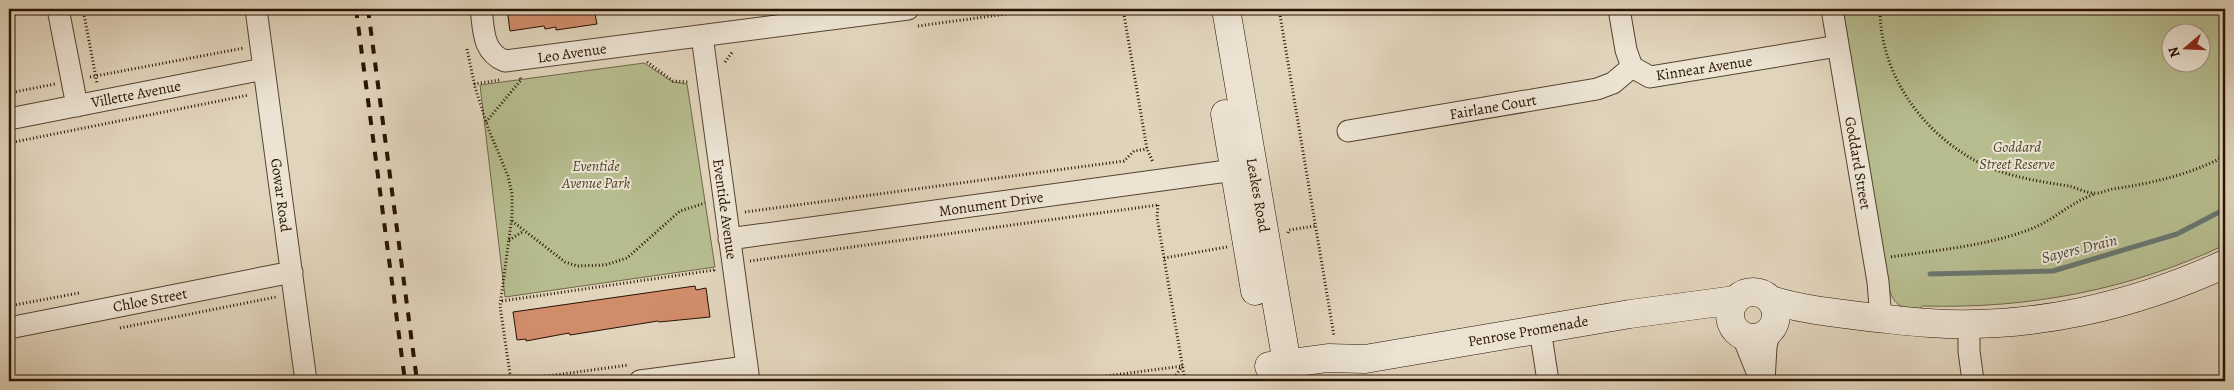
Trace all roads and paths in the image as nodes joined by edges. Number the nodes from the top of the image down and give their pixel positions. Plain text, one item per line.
1 (58, 9) edge
2 (83, 9) edge
3 (256, 9) edge
4 (481, 9) edge
5 (1043, 9) edge
6 (1208, 9) edge
7 (1226, 9) edge
8 (1279, 9) edge
9 (1619, 9) edge
10 (1832, 9) edge
11 (1880, 9) edge
12 (913, 17) edge
13 (702, 36) junction
14 (261, 45) junction
15 (467, 46) dead end
16 (1838, 46) junction
17 (743, 50) dead end
18 (639, 61) dead end
19 (1632, 67) junction
20 (264, 69) junction
21 (519, 73) junction
22 (96, 76) junction
23 (501, 80) dead end
24 (708, 80) junction
25 (72, 81) junction
26 (474, 84) junction
27 (9, 93) edge
28 (250, 95) dead end
29 (101, 101) junction
30 (77, 106) junction
31 (9, 119) edge
32 (486, 122) junction
33 (106, 123) junction
34 (1348, 131) dead end
35 (9, 143) edge
36 (2225, 156) edge
37 (1244, 169) junction
38 (2095, 194) junction
39 (705, 203) dead end
40 (1158, 205) dead end
41 (512, 220) junction
42 (524, 231) junction
43 (729, 239) junction
44 (509, 240) junction
45 (1884, 258) dead end
46 (2225, 264) edge
47 (723, 267) junction
48 (292, 272) junction
49 (716, 279) dead end
50 (278, 297) dead end
51 (502, 300) junction
52 (1771, 300) junction
53 (1829, 312) junction
54 (1877, 318) junction
55 (1969, 324) junction
56 (1750, 325) junction
57 (9, 328) edge
58 (115, 329) dead end
59 (1540, 329) junction
60 (1337, 358) junction
61 (1364, 359) junction
62 (636, 373) edge
63 (747, 374) edge
64 (556, 375) junction
65 (1284, 375) edge
66 (306, 381) edge
67 (511, 381) edge
68 (557, 381) edge
69 (1068, 381) edge
70 (1172, 381) edge
71 (1548, 381) edge
72 (1762, 381) edge
73 (1973, 381) edge

1 - 25 street
2 - 22 path
3 - 14 street, Gowar Road
4 - 21 street, Leo Avenue
5 - 12 path
6 - 37 street, Leakes Road
7 - 37 street, Leakes Road
8 - 60 path
9 - 19 street
10 - 16 street, Goddard Street
11 - 38 path
12 - 13 street, Leo Avenue
13 - 21 street, Leo Avenue
13 - 24 street, Eventide Avenue
14 - 20 street, Gowar Road
14 - 22 path
15 - 26 path
16 - 19 street, Kinnear Avenue
16 - 54 street, Goddard Street
17 - 24 path
18 - 24 path
19 - 34 street, Fairlane Court
20 - 29 street, Villette Avenue
20 - 48 street, Gowar Road
21 - 32 path
22 - 25 path
22 - 29 path
23 - 26 path
24 - 43 street, Eventide Avenue
25 - 27 path
25 - 30 street
26 - 32 path
28 - 33 path
29 - 30 street, Villette Avenue
29 - 33 path
30 - 31 street, Villette Avenue
32 - 41 path
33 - 35 path
36 - 38 path
37 - 43 street, Monument Drive
37 - 65 street, Leakes Road
38 - 45 path
39 - 42 path
40 - 47 path
41 - 42 path
41 - 44 path
42 - 44 path
43 - 47 street, Eventide Avenue
44 - 51 path
46 - 55 street
47 - 49 path
47 - 51 path
47 - 63 street, Eventide Avenue
48 - 57 street, Chloe Street
48 - 66 street, Gowar Road
50 - 58 path
51 - 67 path
52 - 53 street
52 - 56 street
52 - 56 street
53 - 54 street
53 - 56 street
54 - 55 street
55 - 73 street
56 - 59 street, Penrose Promenade
56 - 72 street
59 - 61 street, Penrose Promenade
59 - 71 street
60 - 61 street, Penrose Promenade
60 - 65 street, Penrose Promenade
61 - 65 street, Penrose Promenade
62 - 63 street
62 - 64 path
64 - 67 path
64 - 68 path
69 - 70 path

